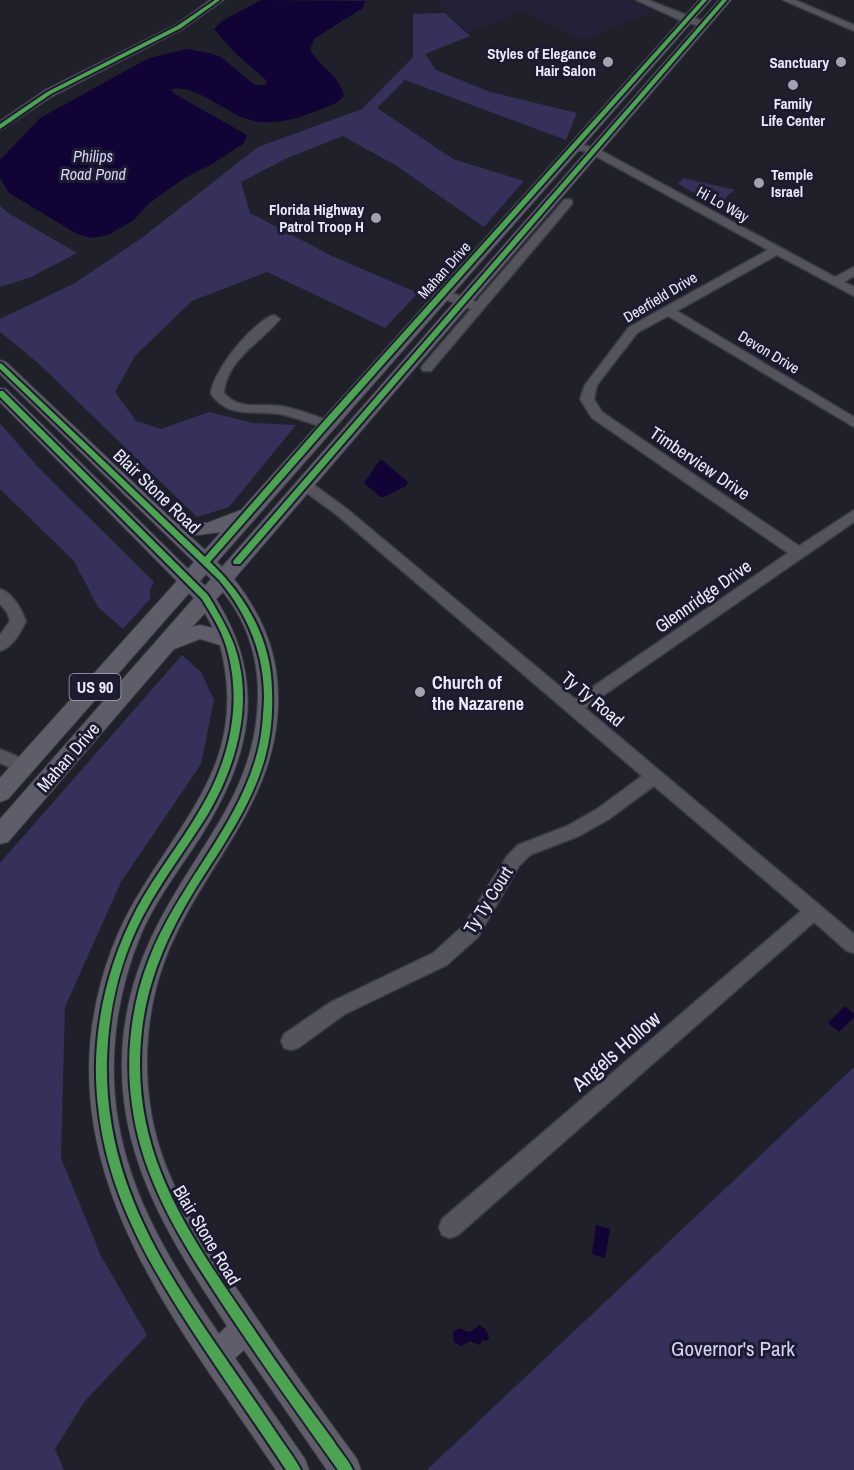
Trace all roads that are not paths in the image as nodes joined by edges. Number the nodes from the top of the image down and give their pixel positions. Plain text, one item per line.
1 (202, 0) edge
2 (218, 0) edge
3 (640, 0) edge
4 (705, 0) edge
5 (725, 0) edge
6 (787, 0) edge
7 (687, 20) junction
8 (705, 24) junction
9 (854, 28) edge
10 (635, 79) junction
11 (654, 81) junction
12 (0, 114) edge
13 (0, 127) edge
14 (576, 146) junction
15 (594, 151) junction
16 (568, 202) dead end
17 (489, 242) junction
18 (519, 249) junction
19 (777, 250) junction
20 (854, 271) edge
21 (835, 282) junction
22 (854, 292) edge
23 (443, 294) junction
24 (472, 304) junction
25 (667, 310) junction
26 (274, 319) dead end
27 (0, 365) edge
28 (427, 368) dead end
29 (0, 393) edge
30 (586, 399) joint
31 (854, 423) edge
32 (326, 424) junction
33 (305, 485) junction
34 (250, 512) junction
35 (854, 515) edge
36 (171, 527) junction
37 (799, 553) junction
38 (206, 562) junction
39 (222, 578) junction
40 (189, 580) junction
41 (0, 594) edge
42 (205, 597) junction
43 (228, 639) junction
44 (165, 644) junction
45 (0, 645) edge
46 (574, 708) junction
47 (238, 719) junction
48 (267, 732) junction
49 (0, 756) edge
50 (24, 767) junction
51 (654, 776) junction
52 (0, 793) edge
53 (0, 835) edge
54 (814, 911) junction
55 (854, 945) edge
56 (121, 955) junction
57 (154, 958) junction
58 (291, 1041) dead end
59 (450, 1227) dead end
60 (246, 1329) junction
61 (216, 1355) junction
62 (294, 1470) edge
63 (346, 1470) edge

1 - 12 main road
2 - 13 main road
3 - 7 street
4 - 7 main road, Mahan Drive / US 90
5 - 8 main road, Mahan Drive / US 90
6 - 9 street
7 - 8 street
7 - 10 main road, Mahan Drive / US 90
8 - 11 main road, Mahan Drive / US 90
10 - 11 main road
10 - 14 main road, Mahan Drive / US 90
11 - 15 main road, Mahan Drive / US 90
14 - 15 street, Hi Lo Way
14 - 17 main road, Mahan Drive / US 90
15 - 18 main road, Mahan Drive / US 90
15 - 19 street, Hi Lo Way
16 - 18 street
17 - 18 street
17 - 23 main road, Mahan Drive / US 90
18 - 24 main road, Mahan Drive / US 90
19 - 21 street, Hi Lo Way
19 - 25 street, Deerfield Drive
20 - 21 street
21 - 22 street, Hi Lo Way
23 - 24 street
23 - 32 main road, Mahan Drive / US 90
24 - 28 street
24 - 33 main road, Mahan Drive / US 90
25 - 30 street, Deerfield Drive
25 - 31 street, Devon Drive
26 - 32 street
27 - 36 main road, Blair Stone Road
29 - 40 main road
30 - 37 street, Timberview Drive
32 - 34 main road, Mahan Drive / US 90
33 - 39 main road, Mahan Drive / US 90
33 - 46 street, Ty Ty Road
34 - 36 main road
34 - 38 main road, Mahan Drive / US 90
35 - 37 street, Glennridge Drive
36 - 38 main road, Blair Stone Road
37 - 46 street, Glennridge Drive
38 - 39 main road, Blair Stone Road
38 - 40 main road, Mahan Drive / US 90
39 - 42 main road, Mahan Drive / US 90
39 - 48 main road, Blair Stone Road
40 - 42 main road
40 - 50 main road, Mahan Drive / US 90
41 - 45 street
42 - 43 main road
42 - 44 main road, Mahan Drive / US 90
43 - 44 main road
43 - 47 main road
44 - 53 main road, Mahan Drive / US 90
46 - 51 street, Ty Ty Road
47 - 48 main road
47 - 56 main road
48 - 57 main road, Blair Stone Road
49 - 50 street
50 - 52 main road, Mahan Drive / US 90
51 - 54 street, Ty Ty Road
51 - 58 street, Ty Ty Court
54 - 55 street, Ty Ty Road
54 - 59 street, Angels Hollow
56 - 57 main road
56 - 61 main road
57 - 60 main road, Blair Stone Road
60 - 61 main road
60 - 63 main road, Blair Stone Road
61 - 62 main road

